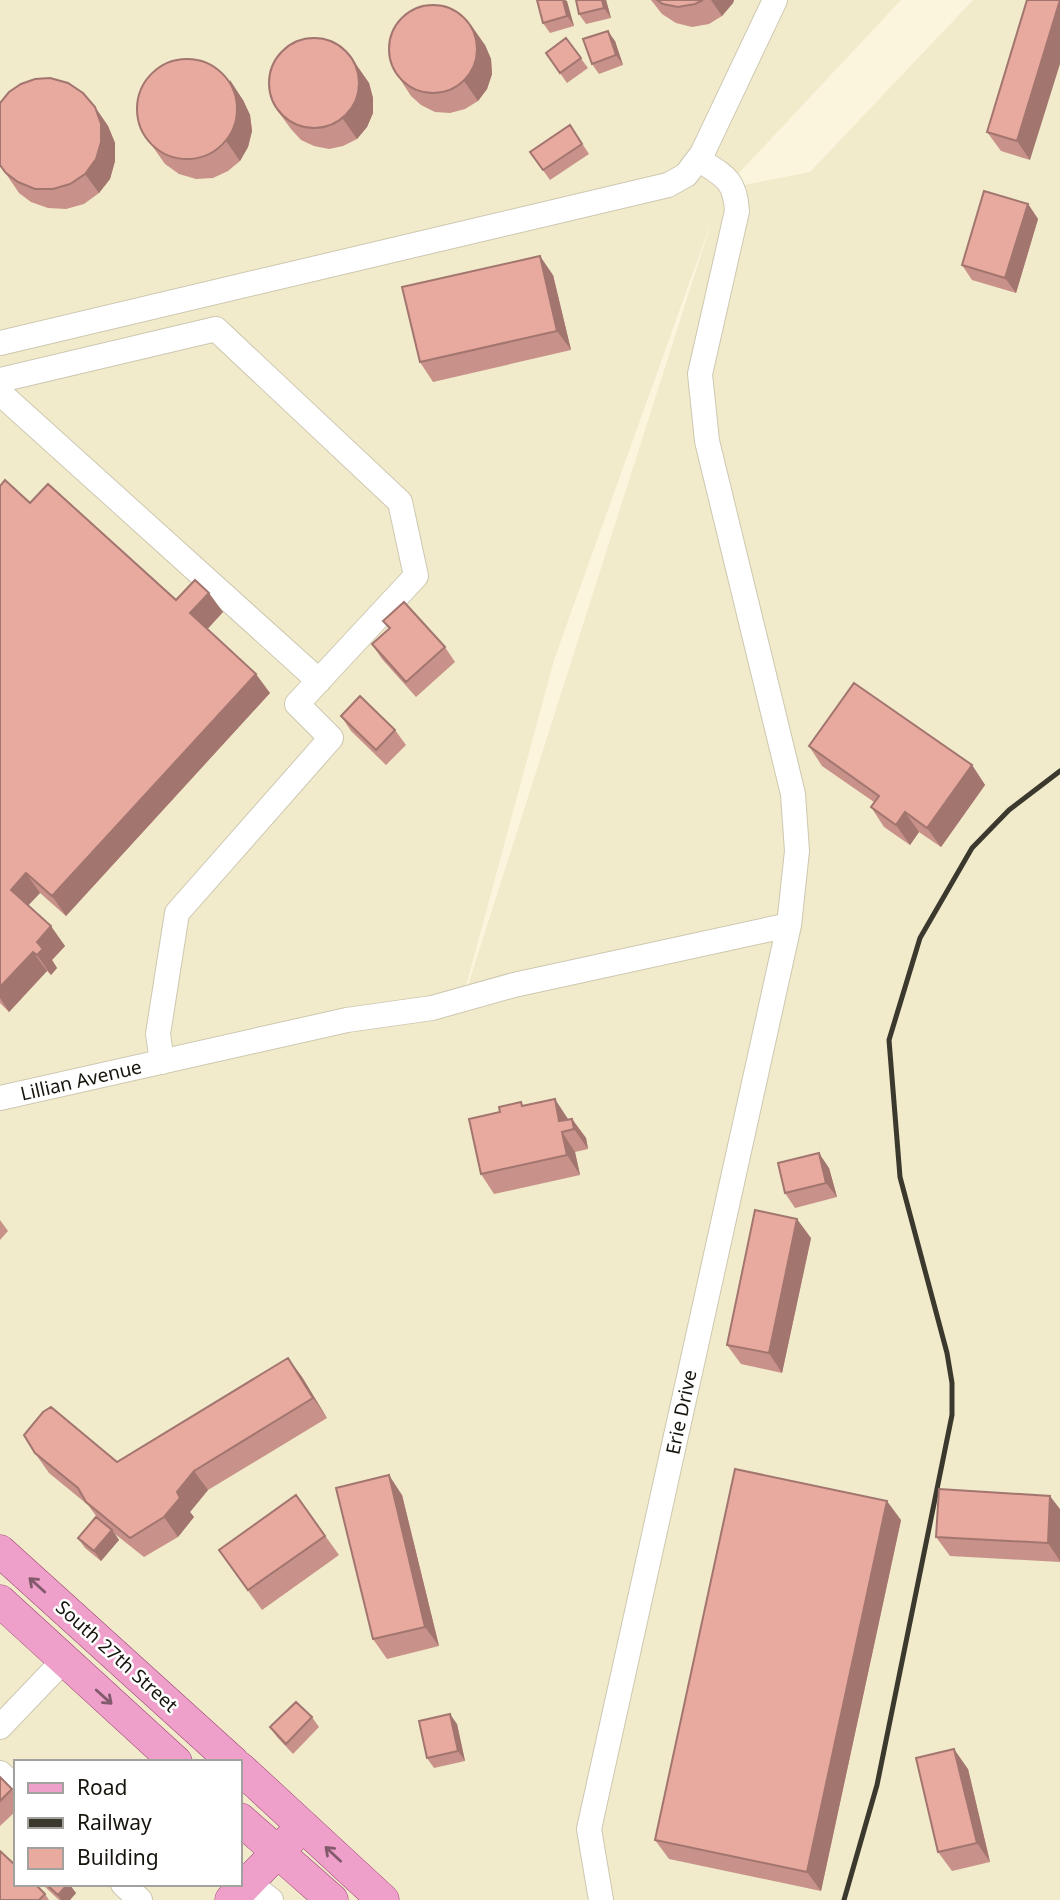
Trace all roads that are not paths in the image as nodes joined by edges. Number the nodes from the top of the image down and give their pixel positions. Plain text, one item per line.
1 (775, 0) edge
2 (698, 159) junction
3 (0, 343) edge
4 (0, 380) edge
5 (0, 393) edge
6 (319, 681) junction
7 (789, 925) junction
8 (162, 1062) junction
9 (0, 1098) edge
10 (0, 1551) edge
11 (0, 1601) edge
12 (64, 1660) junction
13 (0, 1727) edge
14 (174, 1760) edge
15 (231, 1760) edge
16 (242, 1770) edge
17 (0, 1773) edge
18 (14, 1786) edge
19 (242, 1821) edge
20 (303, 1826) junction
21 (276, 1853) junction
22 (125, 1886) edge
23 (250, 1894) edge
24 (140, 1900) edge
25 (332, 1900) edge
26 (383, 1900) edge
27 (601, 1900) edge

1 - 2 street
2 - 3 street
2 - 7 street, Erie Drive
4 - 6 street
5 - 6 street
6 - 8 street
7 - 8 street, Lillian Avenue
7 - 27 street, Erie Drive
8 - 9 street, Lillian Avenue
15 -> 10 main road, South 27th Street
11 - 12 main road, South 27th Street
12 - 13 street
12 -> 14 main road, South 27th Street
16 - 20 main road
17 - 18 street
19 - 21 main road
20 - 21 main road
26 -> 20 main road
21 - 23 main road
21 - 25 main road
22 - 24 street

